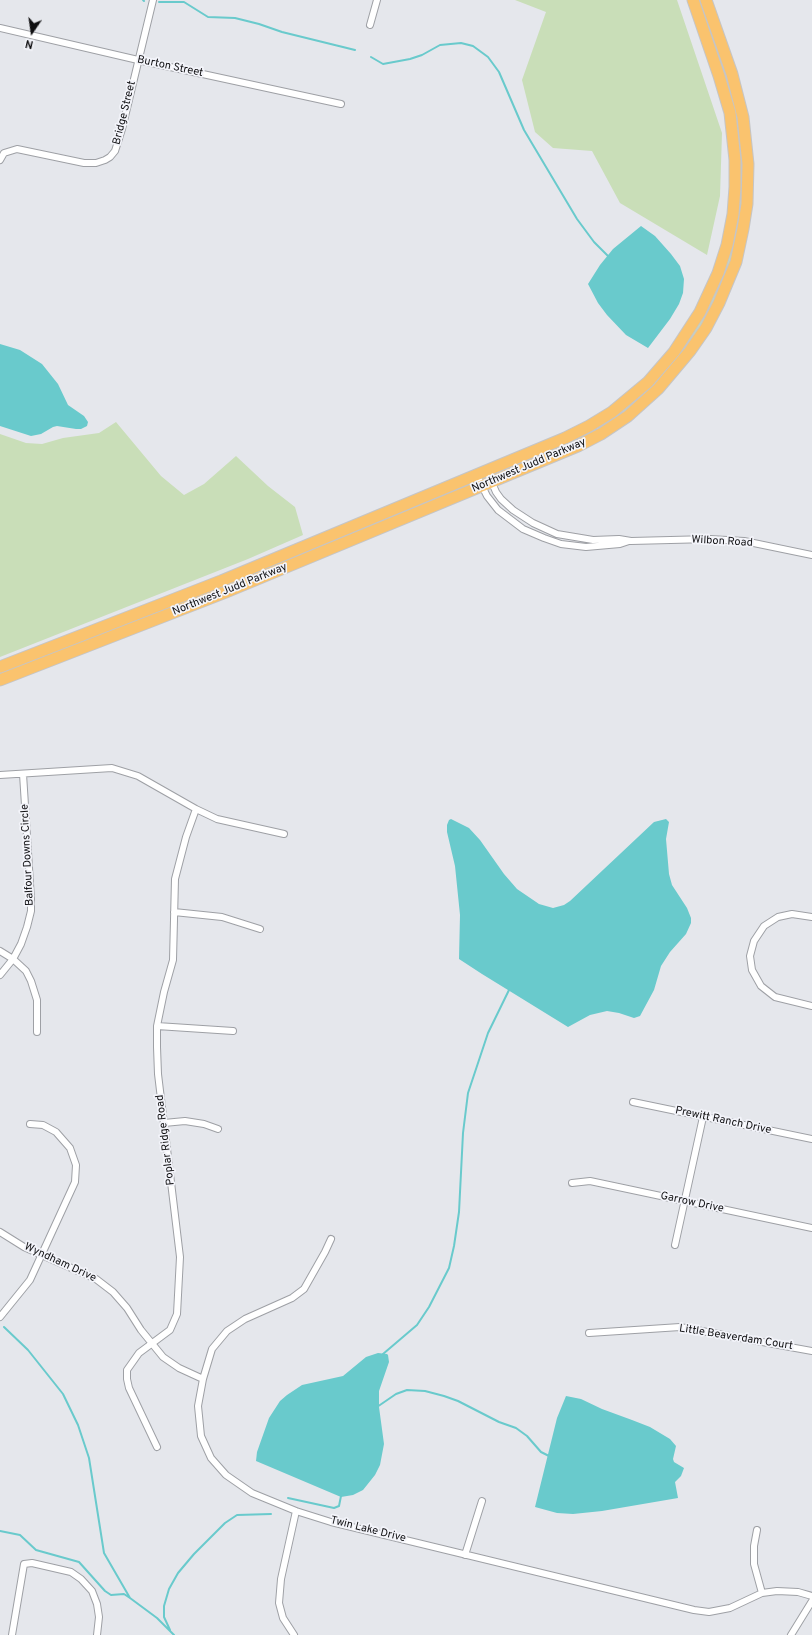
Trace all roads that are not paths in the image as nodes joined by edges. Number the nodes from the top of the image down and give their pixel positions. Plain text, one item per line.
1 (153, 0) edge
2 (377, 0) edge
3 (693, 0) edge
4 (706, 0) edge
5 (370, 25) dead end
6 (0, 28) edge
7 (138, 60) junction
8 (340, 104) dead end
9 (2, 151) edge
10 (0, 160) edge
11 (482, 474) junction
12 (487, 485) junction
13 (631, 541) junction
14 (812, 555) edge
15 (0, 667) edge
16 (0, 680) edge
17 (23, 774) junction
18 (0, 775) edge
19 (196, 809) junction
20 (284, 834) dead end
21 (174, 912) junction
22 (812, 917) edge
23 (260, 929) dead end
24 (0, 951) edge
25 (13, 959) junction
26 (0, 975) edge
27 (812, 1006) edge
28 (157, 1026) junction
29 (233, 1031) dead end
30 (37, 1032) dead end
31 (633, 1102) dead end
32 (703, 1117) junction
33 (164, 1123) junction
34 (30, 1124) dead end
35 (218, 1129) dead end
36 (812, 1139) edge
37 (572, 1183) dead end
38 (684, 1201) junction
39 (812, 1228) edge
40 (0, 1232) edge
41 (331, 1239) dead end
42 (674, 1245) dead end
43 (43, 1254) junction
44 (0, 1317) edge
45 (589, 1333) dead end
46 (153, 1343) junction
47 (812, 1351) edge
48 (203, 1379) junction
49 (157, 1447) dead end
50 (482, 1501) dead end
51 (296, 1511) junction
52 (757, 1530) dead end
53 (465, 1555) junction
54 (762, 1593) junction
55 (812, 1596) edge
56 (812, 1601) edge
57 (12, 1635) edge
58 (97, 1635) edge
59 (294, 1635) edge
60 (791, 1635) edge

1 - 7 street, Bridge Street
2 - 5 street
3 - 11 highway, Northwest Judd Parkway
4 - 12 highway, Northwest Judd Parkway
6 - 7 street, Burton Street
7 - 8 street, Burton Street
7 - 9 street, Bridge Street
9 - 10 street, Bridge Street
11 - 12 street, Wilbon Road
11 - 12 street, Wilbon Road
11 - 15 highway, Northwest Judd Parkway
12 - 13 street, Wilbon Road
12 - 13 street, Wilbon Road
12 - 16 highway, Northwest Judd Parkway
13 - 14 street, Wilbon Road
17 - 18 street
17 - 19 street
17 - 25 street, Balfour Downs Circle
19 - 20 street
19 - 21 street, Poplar Ridge Road
21 - 23 street
21 - 28 street, Poplar Ridge Road
22 - 27 street
24 - 25 street
25 - 26 street, Balfour Downs Circle
25 - 30 street
28 - 29 street
28 - 33 street, Poplar Ridge Road
31 - 32 street, Prewitt Ranch Drive
32 - 36 street, Prewitt Ranch Drive
32 - 38 street
33 - 35 street
33 - 46 street, Poplar Ridge Road
34 - 43 street
37 - 38 street, Garrow Drive
38 - 39 street, Garrow Drive
38 - 42 street
40 - 43 street, Wyndham Drive
41 - 48 street, Twin Lake Drive
43 - 44 street
43 - 46 street, Wyndham Drive
45 - 47 street, Little Beaverdam Court
46 - 48 street, Wyndham Drive
46 - 49 street, Poplar Ridge Road
48 - 51 street, Twin Lake Drive
50 - 53 street
51 - 53 street, Twin Lake Drive
51 - 59 street
52 - 54 street
53 - 54 street, Twin Lake Drive
54 - 55 street, Twin Lake Drive
56 - 60 street
57 - 58 street

